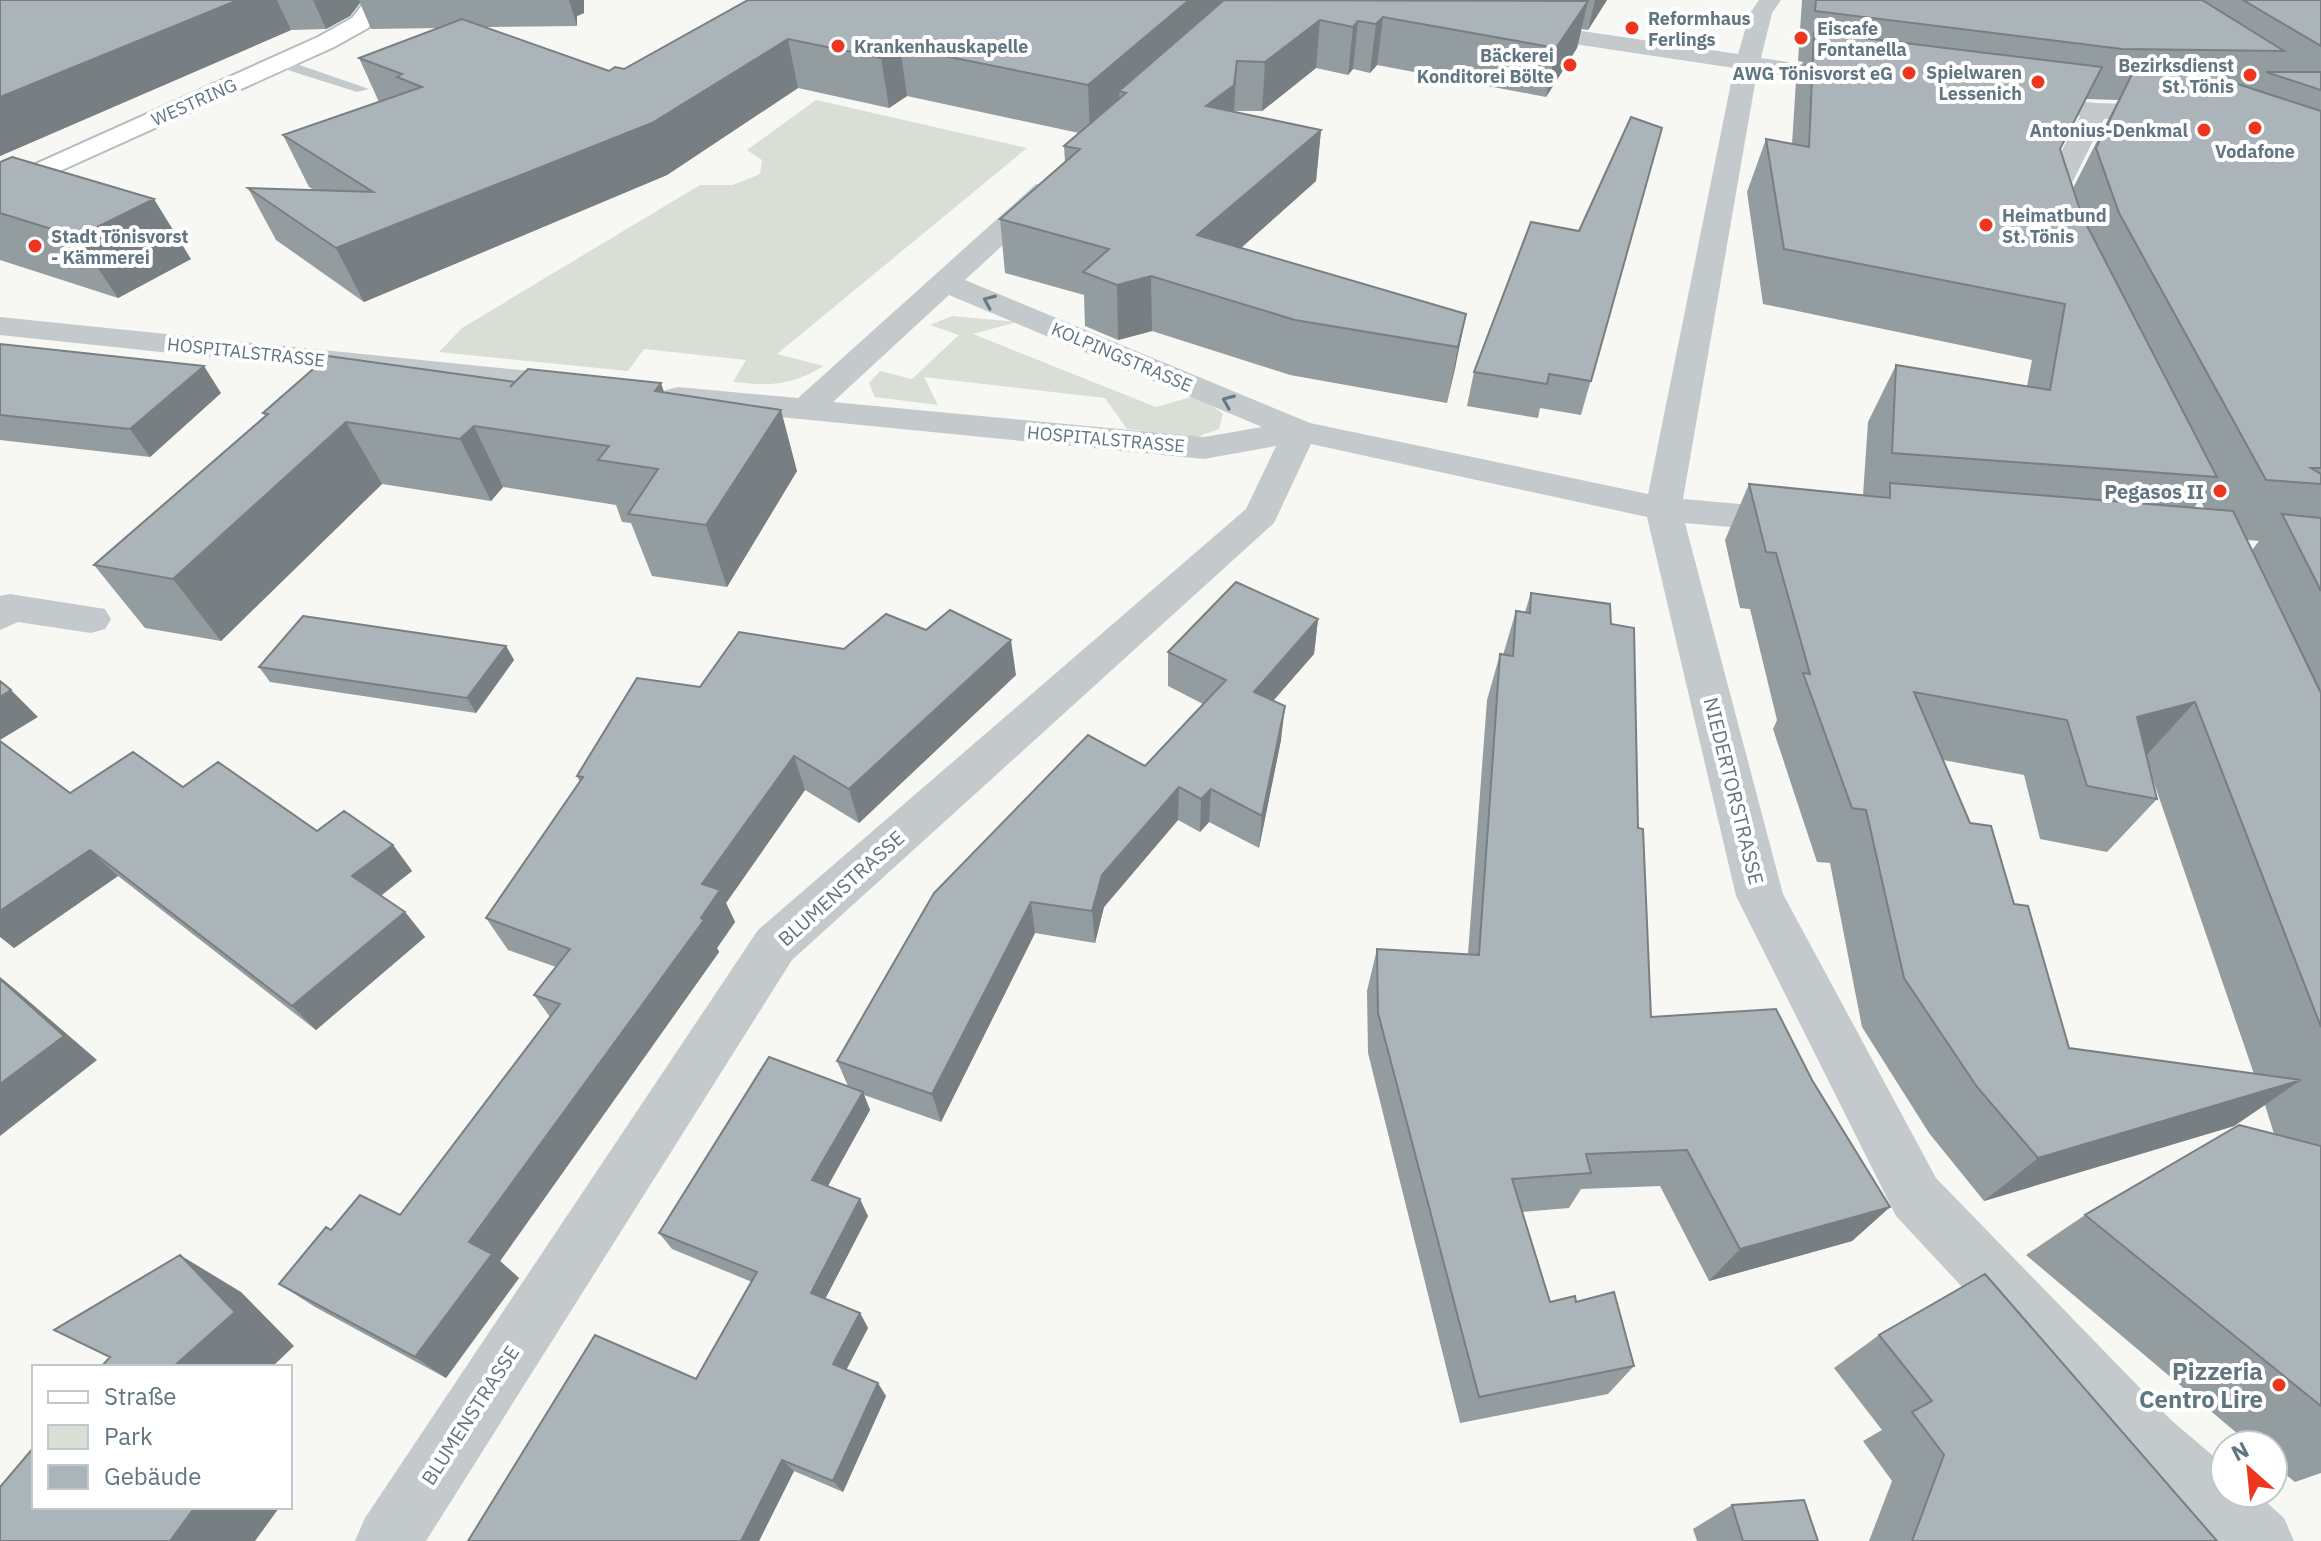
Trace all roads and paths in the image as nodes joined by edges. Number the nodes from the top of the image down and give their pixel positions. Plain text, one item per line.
1 (378, 0) edge
2 (1770, 0) edge
3 (1502, 27) edge
4 (280, 63) junction
5 (1748, 65) junction
6 (1887, 84) edge
7 (362, 89) edge
8 (1991, 97) edge
9 (2095, 111) junction
10 (2184, 115) edge
11 (1070, 168) edge
12 (0, 190) edge
13 (2065, 256) edge
14 (944, 282) junction
15 (0, 326) edge
16 (605, 389) edge
17 (651, 394) edge
18 (805, 410) junction
19 (1300, 431) junction
20 (1663, 509) junction
21 (1833, 524) edge
22 (0, 616) edge
23 (91, 619) dead end
24 (388, 1541) edge
25 (2261, 1541) edge

1 - 4 street, WESTRING
2 - 5 street, NIEDERTORSTRASSE
3 - 5 street
4 - 7 lane
4 - 12 street, WESTRING
5 - 6 street
5 - 20 street, NIEDERTORSTRASSE
8 - 9 street
9 - 10 street
9 - 13 street
11 - 14 street
14 - 18 street
19 -> 14 street, KOLPINGSTRASSE
15 - 16 street, HOSPITALSTRASSE
17 - 18 street, HOSPITALSTRASSE
18 - 19 street, HOSPITALSTRASSE
19 - 20 street, HOSPITALSTRASSE
19 - 24 street, BLUMENSTRASSE
20 - 21 street, HOSPITALSTRASSE
20 - 25 street, NIEDERTORSTRASSE
22 - 23 street

